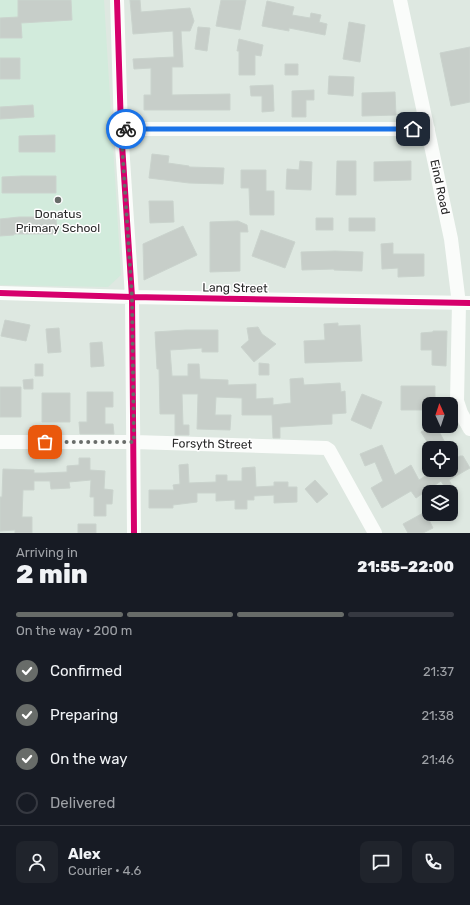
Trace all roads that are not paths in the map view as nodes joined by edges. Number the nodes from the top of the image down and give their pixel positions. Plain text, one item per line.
1 (117, 0) edge
2 (400, 0) edge
3 (121, 129) junction
4 (428, 129) junction
5 (0, 293) edge
6 (132, 297) junction
7 (465, 304) edge
8 (470, 429) edge
9 (0, 442) edge
10 (134, 442) junction
11 (134, 533) edge
12 (375, 533) edge

1 - 3 street
2 - 4 street, Eind Road
3 - 4 street
3 - 6 street
4 - 7 street, Eind Road
5 - 6 street, Lang Street
6 - 7 street, Lang Street
6 - 10 street
7 - 8 street, Eind Road
9 - 10 street, Forsyth Street
10 - 11 street
10 - 12 street, Forsyth Street

